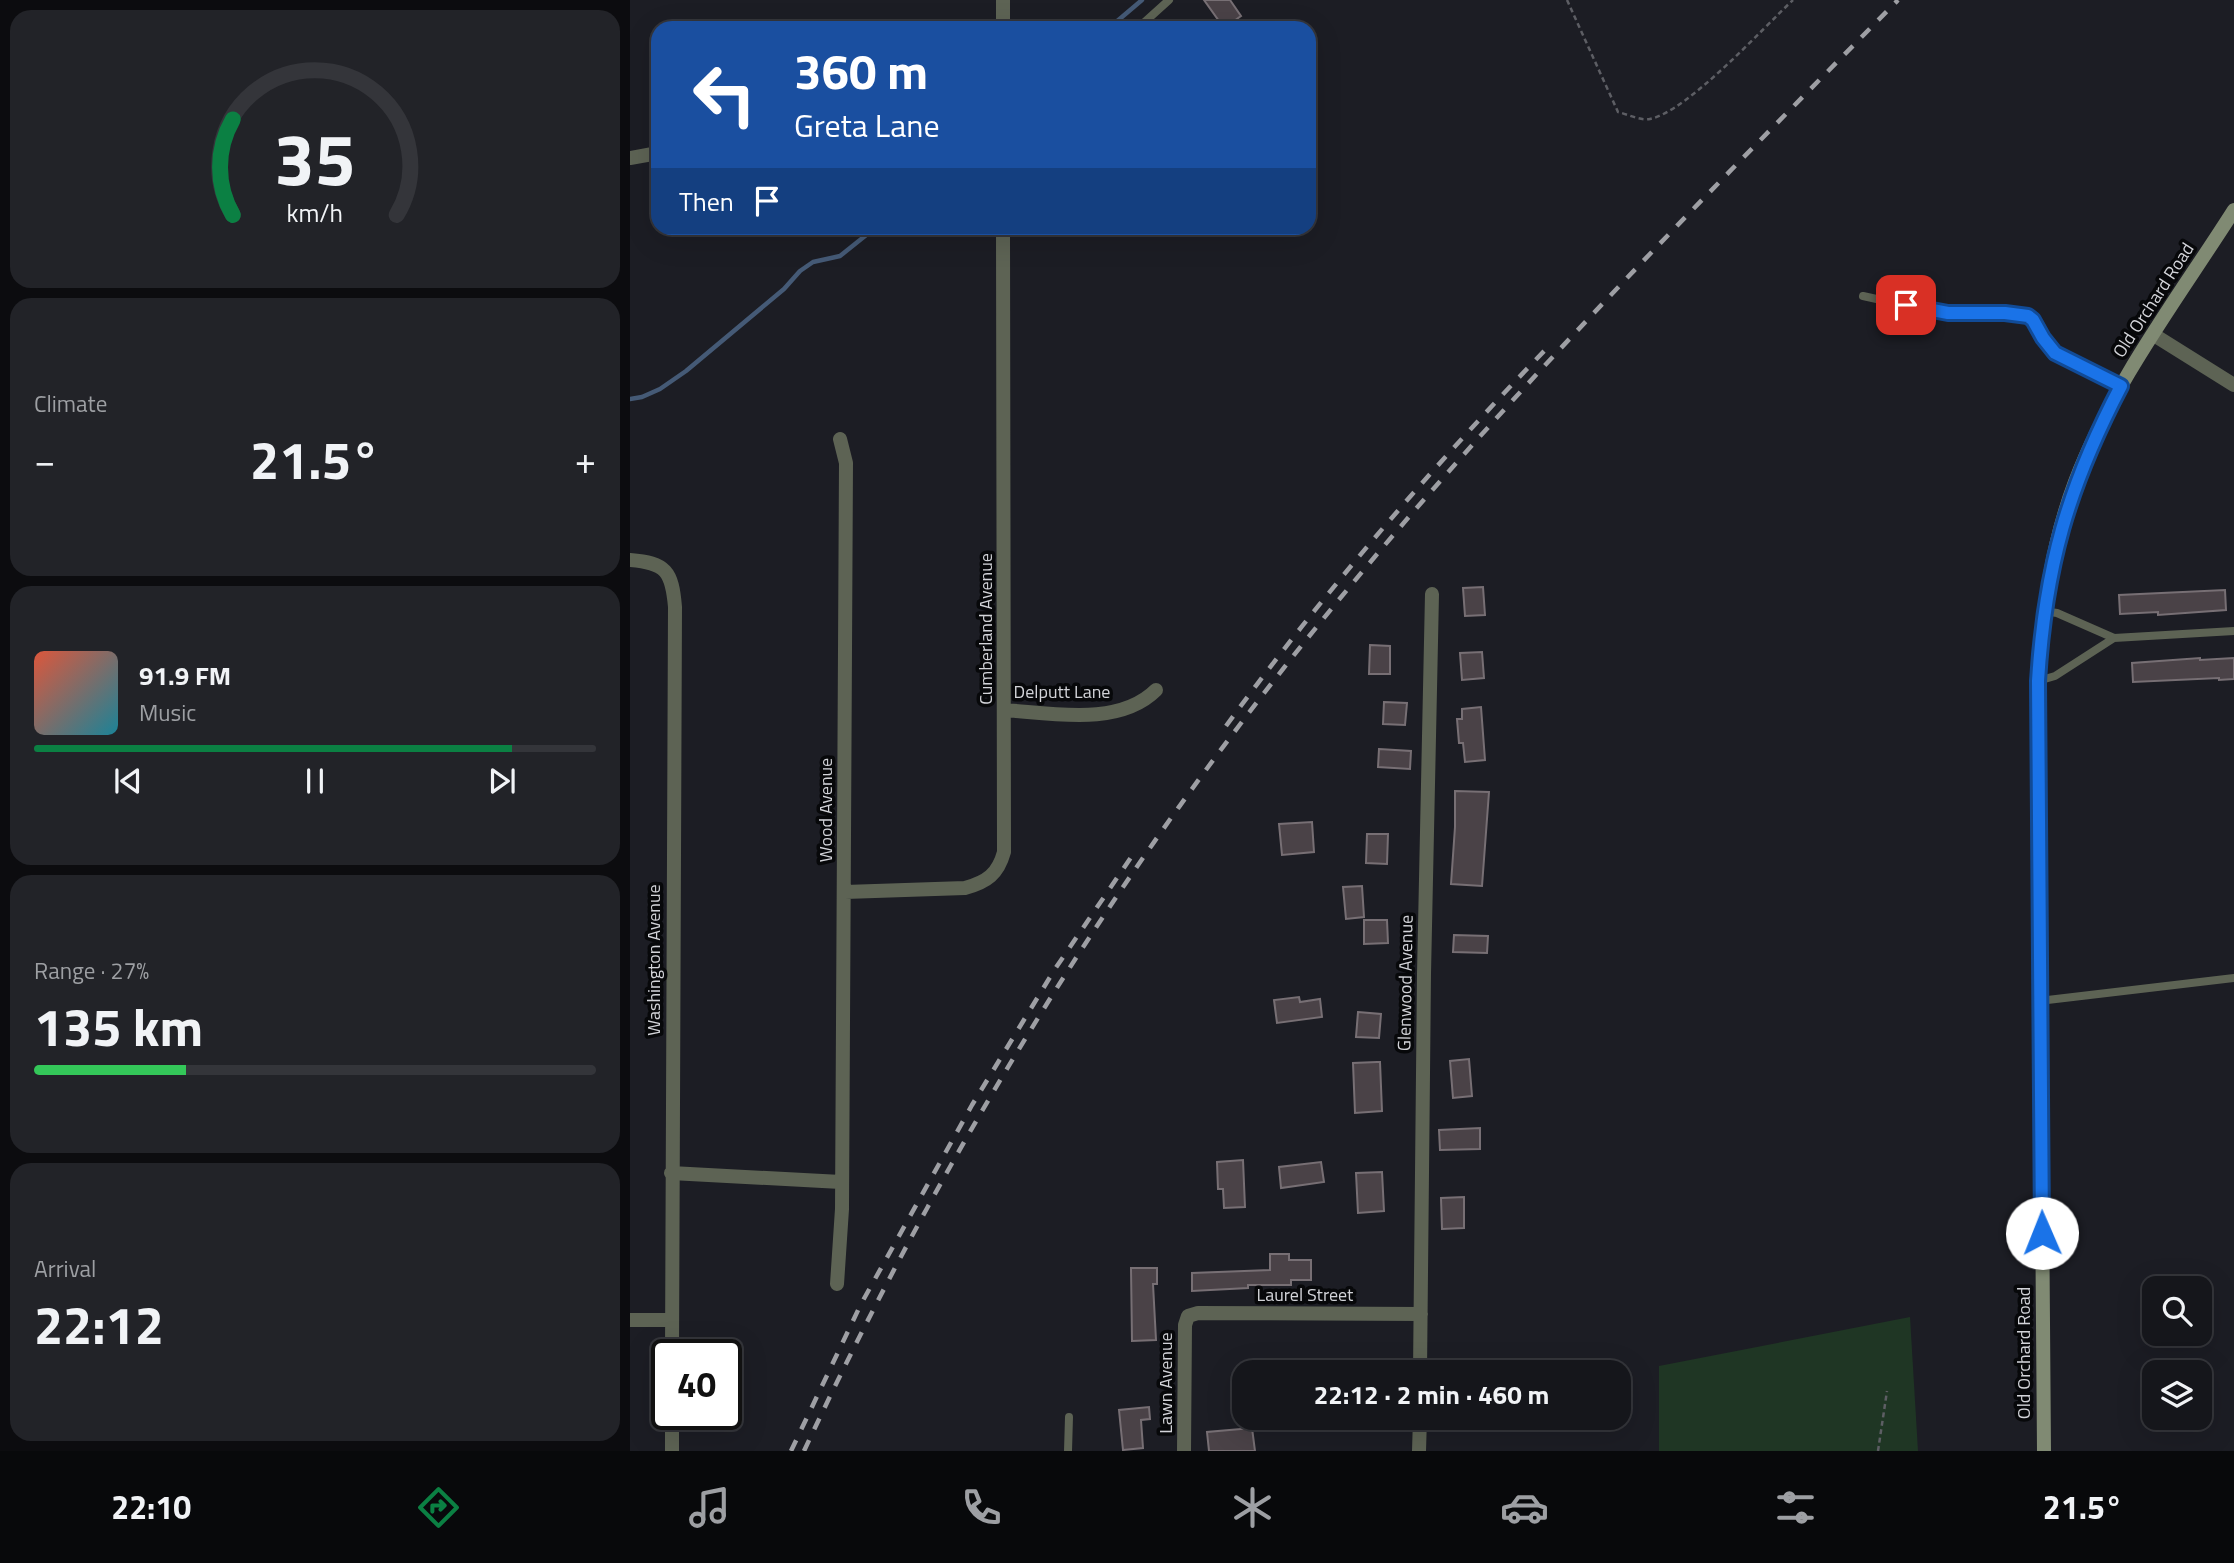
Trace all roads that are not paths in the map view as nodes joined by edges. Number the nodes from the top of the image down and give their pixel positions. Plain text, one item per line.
1 (1003, 0) edge
2 (1169, 0) edge
3 (1003, 21) edge
4 (1146, 21) edge
5 (651, 154) edge
6 (630, 158) edge
7 (2234, 210) edge
8 (1003, 235) edge
9 (1863, 296) dead end
10 (2154, 335) junction
11 (2234, 385) edge
12 (2121, 386) junction
13 (839, 439) dead end
14 (630, 560) edge
15 (1425, 594) dead end
16 (2044, 611) junction
17 (2234, 631) edge
18 (2114, 638) junction
19 (2038, 681) junction
20 (1156, 690) dead end
21 (1004, 710) junction
22 (845, 892) junction
23 (2234, 978) edge
24 (2039, 1001) junction
25 (671, 1174) junction
26 (841, 1182) junction
27 (837, 1284) dead end
28 (1421, 1314) junction
29 (1188, 1316) joint
30 (630, 1320) edge
31 (671, 1320) junction
32 (671, 1339) edge
33 (1420, 1360) edge
34 (1069, 1417) dead end
35 (671, 1430) edge
36 (1420, 1430) edge
37 (672, 1451) edge
38 (1068, 1451) edge
39 (1184, 1451) edge
40 (1419, 1451) edge
41 (2043, 1451) edge

1 - 3 street
2 - 4 lane
5 - 6 street
7 - 10 street, Old Orchard Road
8 - 21 street, Cumberland Avenue
9 - 12 lane
10 - 11 street
10 - 12 street, Old Orchard Road
12 - 16 street, Old Orchard Road
13 - 22 street, Wood Avenue
14 - 25 street, Washington Avenue
15 - 28 street, Glenwood Avenue
16 - 18 lane
16 - 19 street, Old Orchard Road
17 - 18 lane
18 - 19 lane
19 - 24 street, Old Orchard Road
20 - 21 street, Delputt Lane
21 - 22 street, Cumberland Avenue
22 - 26 street, Wood Avenue
23 - 24 lane
24 - 41 street, Old Orchard Road
25 - 26 street
25 - 31 street, Washington Avenue
26 - 27 street, Wood Avenue
28 - 29 street, Laurel Street
28 - 33 street, Glenwood Avenue
29 - 39 street, Lawn Avenue
30 - 31 street
31 - 32 street, Washington Avenue
34 - 38 lane
35 - 37 street
36 - 40 street

